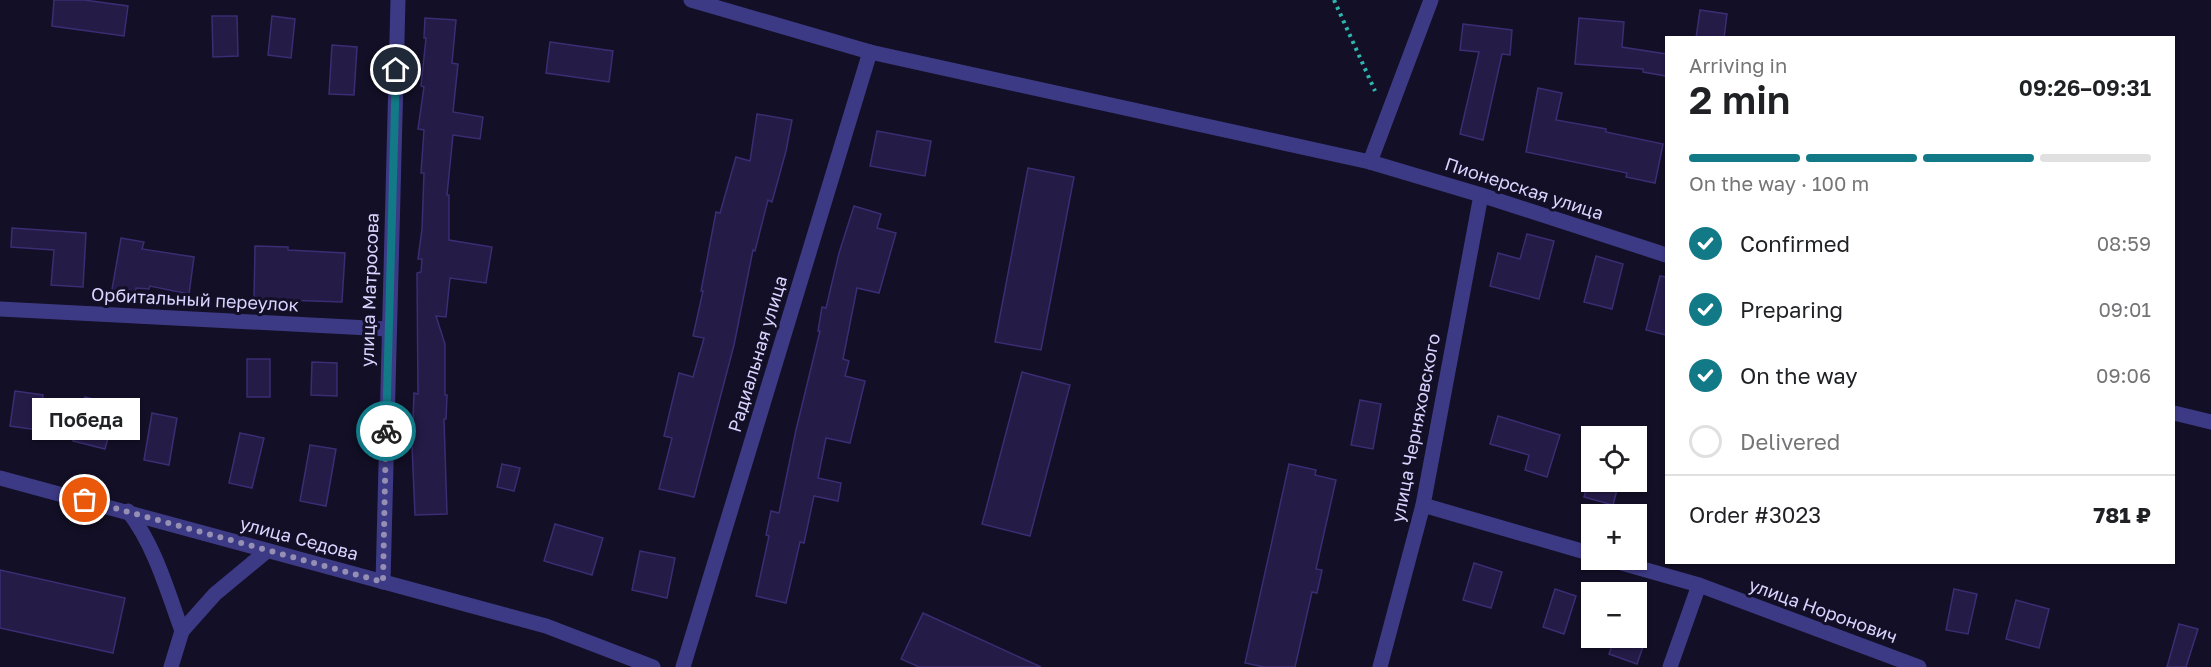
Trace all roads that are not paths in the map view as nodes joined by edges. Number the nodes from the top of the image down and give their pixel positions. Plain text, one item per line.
1 (398, 0) edge
2 (691, 0) edge
3 (1431, 0) edge
4 (870, 52) junction
5 (1370, 162) junction
6 (1481, 195) junction
7 (1665, 255) edge
8 (0, 309) edge
9 (388, 329) junction
10 (2175, 413) edge
11 (2211, 422) edge
12 (0, 478) edge
13 (1423, 505) junction
14 (128, 512) junction
15 (267, 551) junction
16 (1581, 551) edge
17 (1646, 570) edge
18 (383, 582) junction
19 (1699, 585) junction
20 (182, 630) junction
21 (171, 667) edge
22 (653, 667) edge
23 (683, 667) edge
24 (1380, 667) edge
25 (1670, 667) edge
26 (1919, 667) edge

1 - 9 street, улица Матросова
2 - 4 street, Пионерская улица
3 - 5 street
4 - 5 street, Пионерская улица
4 - 23 street, Радиальная улица
5 - 6 street, Пионерская улица
6 - 7 street, Пионерская улица
6 - 13 street, улица Черняховского
8 - 9 street, Орбитальный переулок
9 - 18 street, улица Матросова
10 - 11 street
12 - 14 street, улица Седова
13 - 16 street
13 - 24 street, улица Черняховского
14 - 15 street, улица Седова
14 - 20 street
15 - 18 street, улица Седова
15 - 20 street
17 - 19 street, улица Норонович
18 - 22 street, улица Седова
19 - 25 street
19 - 26 street, улица Норонович
20 - 21 street

